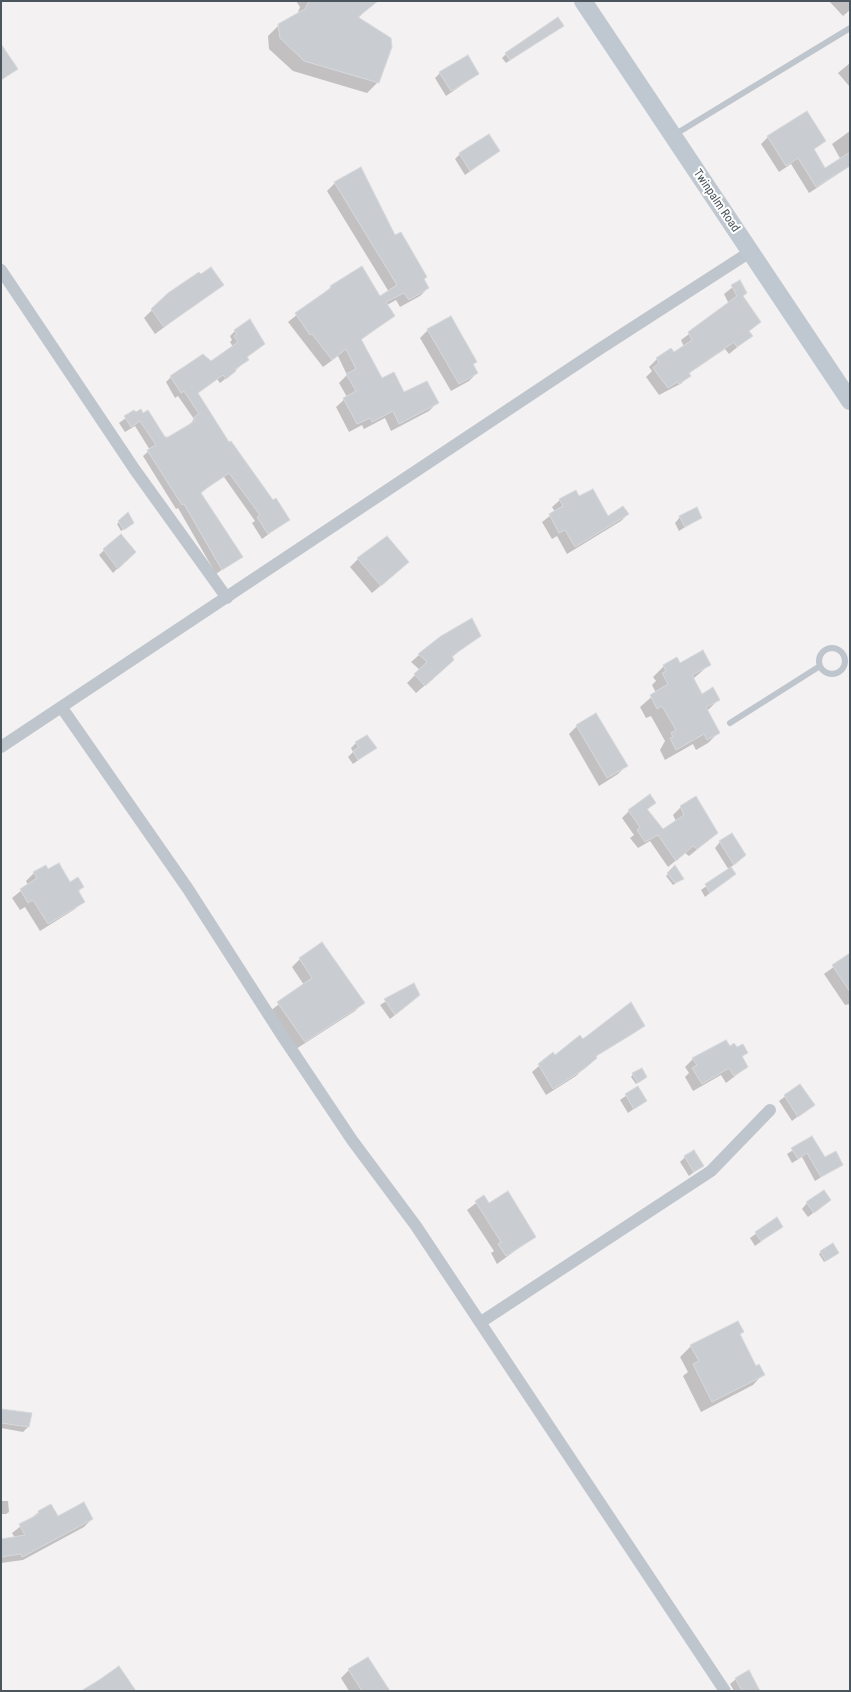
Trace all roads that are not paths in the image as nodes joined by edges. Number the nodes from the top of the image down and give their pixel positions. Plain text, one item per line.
1 (583, 1) edge
2 (850, 28) edge
3 (673, 136) junction
4 (750, 252) junction
5 (1, 270) edge
6 (850, 401) edge
7 (227, 598) junction
8 (850, 647) edge
9 (842, 652) junction
10 (820, 666) junction
11 (62, 708) junction
12 (730, 723) dead end
13 (1, 747) edge
14 (770, 1110) dead end
15 (481, 1322) junction
16 (725, 1691) edge

1 - 3 main road, Twinpalm Road
2 - 3 lane
3 - 4 main road, Twinpalm Road
4 - 6 main road, Twinpalm Road
4 - 7 street
5 - 7 street
7 - 11 street
8 - 9 lane
9 - 10 lane
9 - 10 lane
10 - 12 lane
11 - 13 street
11 - 15 street
14 - 15 street
15 - 16 street

